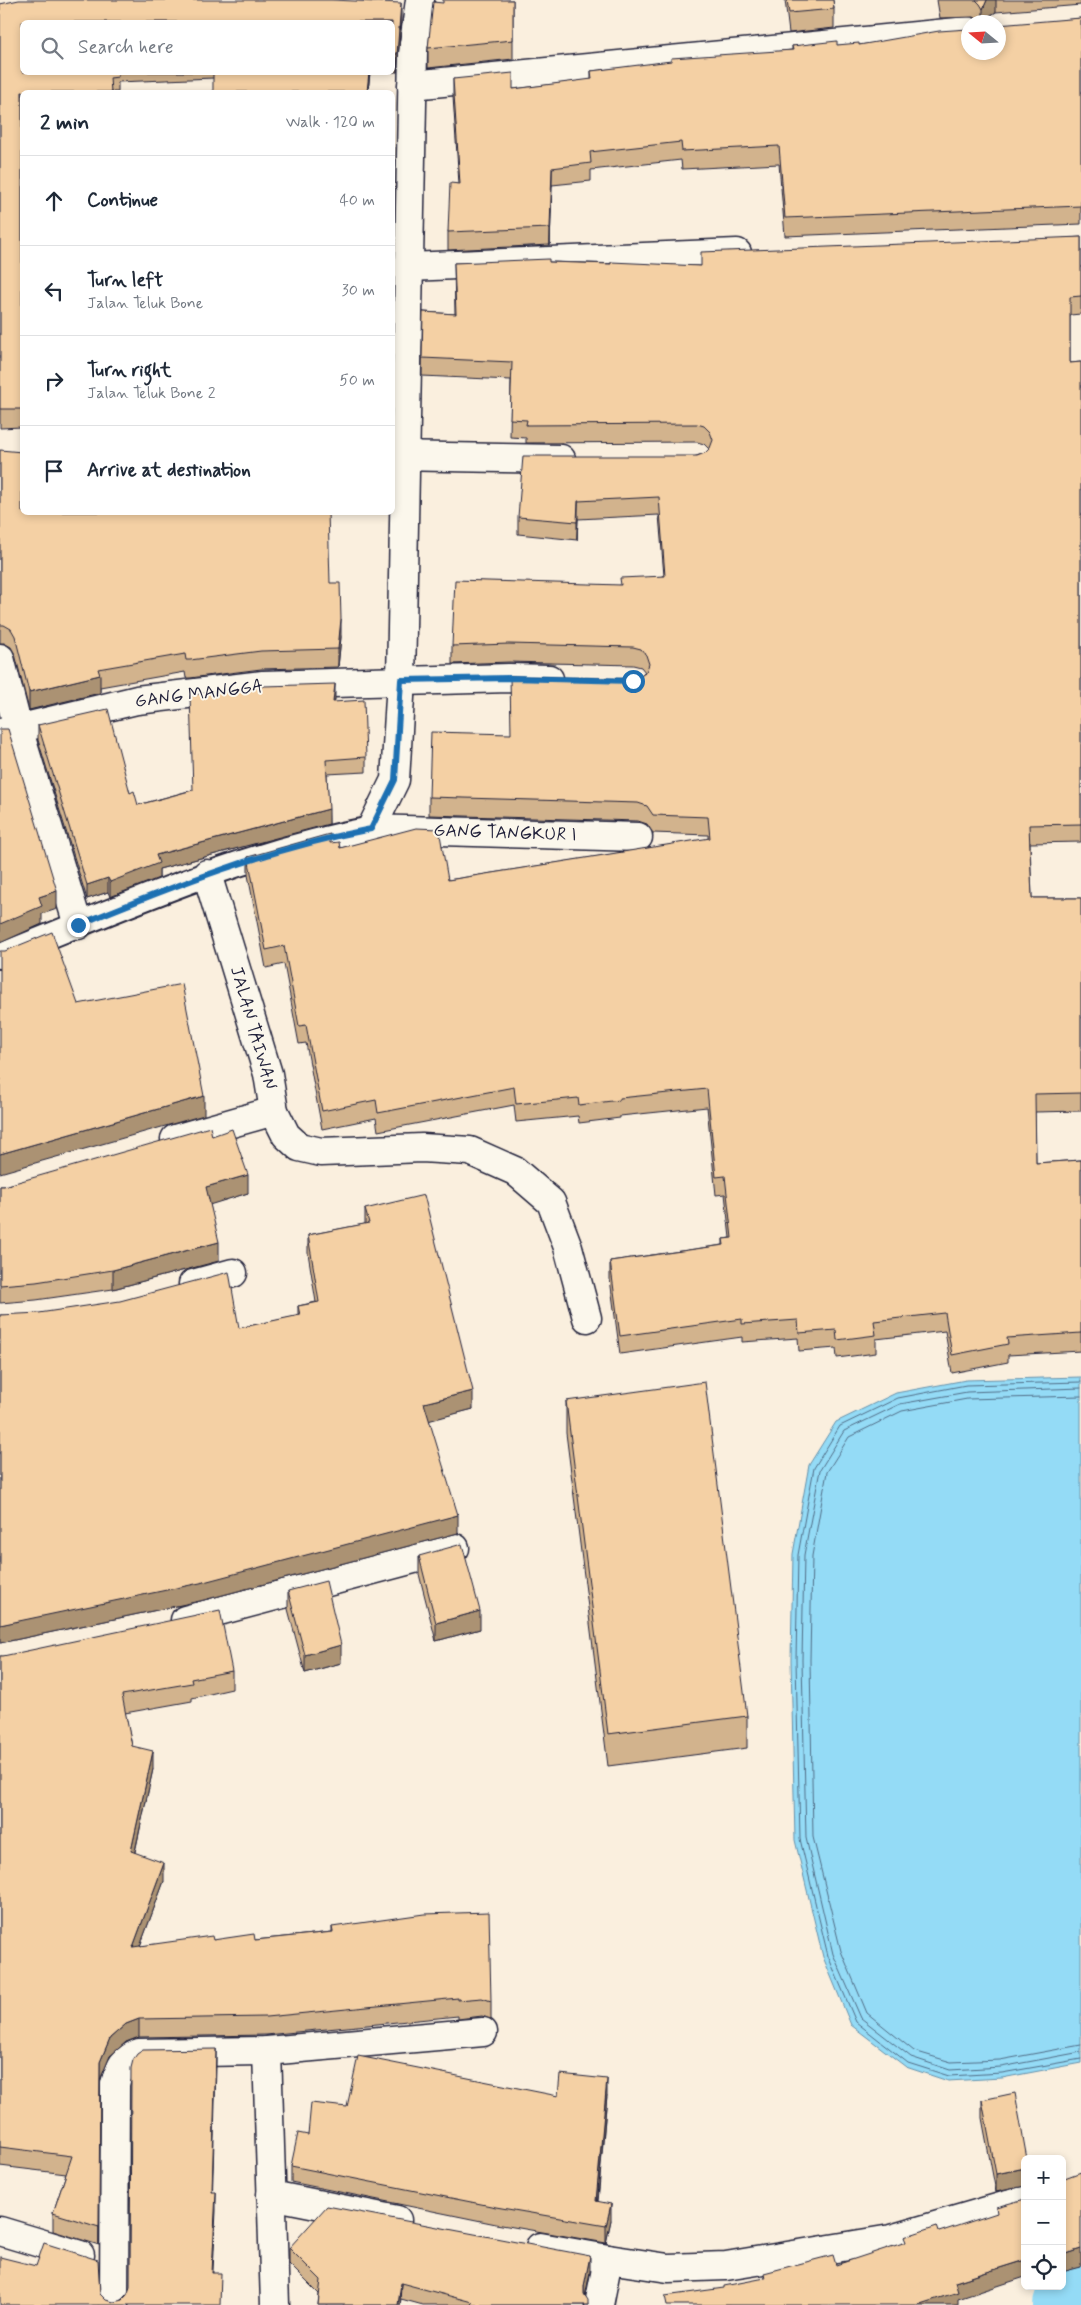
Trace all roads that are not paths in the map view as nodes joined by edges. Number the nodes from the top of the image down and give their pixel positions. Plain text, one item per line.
1 (420, 0) edge
2 (961, 32) edge
3 (412, 85) junction
4 (764, 252) edge
5 (409, 267) junction
6 (399, 456) edge
7 (588, 459) edge
8 (0, 658) edge
9 (401, 680) junction
10 (576, 680) edge
11 (9, 730) edge
12 (371, 829) junction
13 (638, 838) dead end
14 (207, 874) junction
15 (78, 925) junction
16 (0, 956) edge
17 (274, 1111) junction
18 (149, 1147) edge
19 (233, 1273) dead end
20 (170, 1290) edge
21 (587, 1318) dead end
22 (456, 1548) edge
23 (166, 1624) edge
24 (483, 2032) dead end
25 (267, 2051) junction
26 (271, 2194) junction
27 (1021, 2201) edge
28 (425, 2225) edge
29 (0, 2231) edge
30 (512, 2242) edge
31 (608, 2259) junction
32 (113, 2266) junction
33 (114, 2305) edge
34 (274, 2305) edge
35 (599, 2305) edge

1 - 3 street
2 - 3 street
3 - 5 street
4 - 5 street
5 - 6 street
6 - 7 street
6 - 9 street
8 - 11 street
9 - 10 street, GANG MANGGA
9 - 11 street, GANG MANGGA
9 - 12 street
11 - 15 street
12 - 13 street, GANG TANGKUR I
12 - 14 lane
14 - 15 lane
14 - 17 street, JALAN TAIWAN
15 - 16 lane
17 - 18 street, JALAN TAIWAN
17 - 21 street
19 - 20 street
22 - 23 street
24 - 25 street
25 - 26 street
25 - 32 street
26 - 28 street
26 - 34 street
27 - 31 street
29 - 32 street
30 - 31 street
31 - 35 street
32 - 33 street

